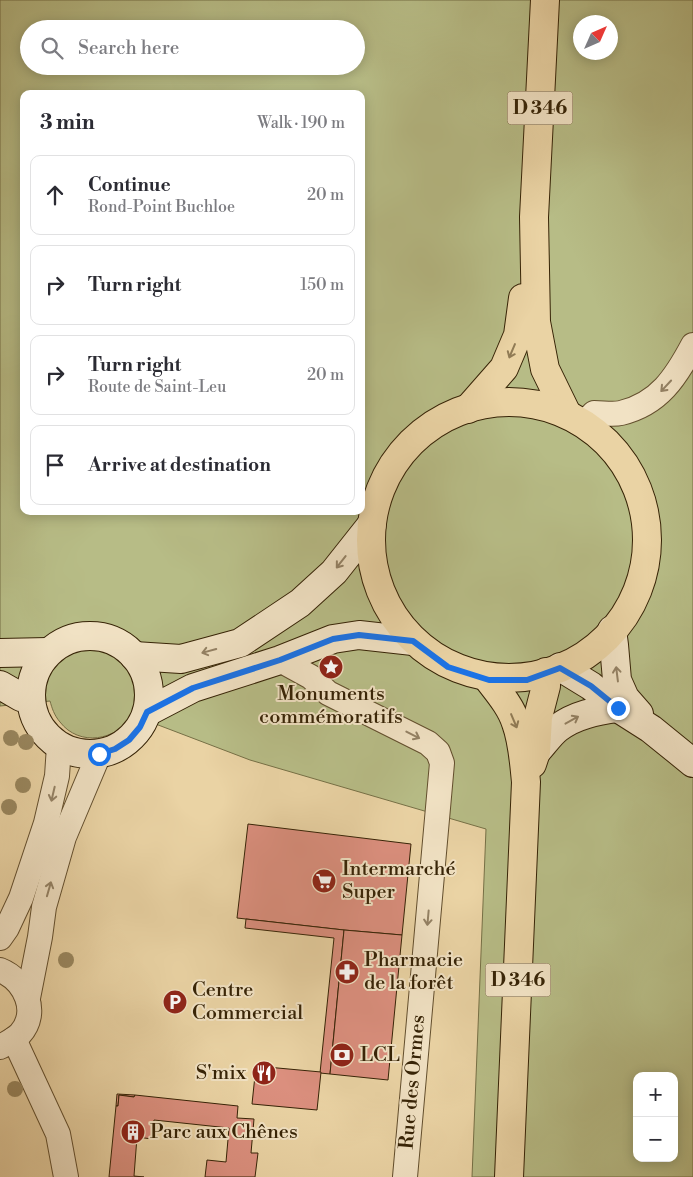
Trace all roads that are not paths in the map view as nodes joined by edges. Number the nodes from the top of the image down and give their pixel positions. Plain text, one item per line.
1 (545, 0) edge
2 (534, 217) junction
3 (693, 345) edge
4 (468, 409) junction
5 (575, 417) junction
6 (372, 524) junction
7 (612, 630) junction
8 (413, 641) junction
9 (48, 652) junction
10 (0, 653) edge
11 (134, 656) junction
12 (280, 660) junction
13 (553, 670) junction
14 (489, 680) junction
15 (0, 685) edge
16 (30, 695) junction
17 (618, 708) junction
18 (147, 712) junction
19 (651, 729) junction
20 (59, 746) junction
21 (536, 752) junction
22 (99, 754) junction
23 (693, 763) edge
24 (526, 782) junction
25 (0, 938) edge
26 (0, 970) edge
27 (28, 998) junction
28 (7, 1043) edge
29 (66, 1177) edge
30 (405, 1177) edge
31 (509, 1177) edge

1 - 2 main road, D 346
2 -> 4 main road, D 346
2 - 5 main road, D 346
3 -> 5 street
4 - 5 main road
4 - 6 main road
5 - 7 main road
6 - 8 main road
6 -> 11 main road
7 - 13 main road
19 -> 7 main road
8 - 12 main road
8 - 14 main road
9 - 10 main road
9 - 11 main road
9 - 16 main road
11 - 18 main road
12 - 18 main road
12 -> 30 street, Rue des Ormes
13 - 14 main road
13 - 17 main road
13 - 21 main road, D 346
14 -> 24 main road, D 346
15 - 16 main road
16 - 20 main road
17 - 19 main road
21 -> 17 main road
18 - 22 main road
19 - 23 main road
20 - 22 main road
20 -> 25 street
21 - 24 main road, D 346
27 -> 22 street
24 - 31 main road, D 346
26 - 27 street
27 - 28 street
28 - 29 street

